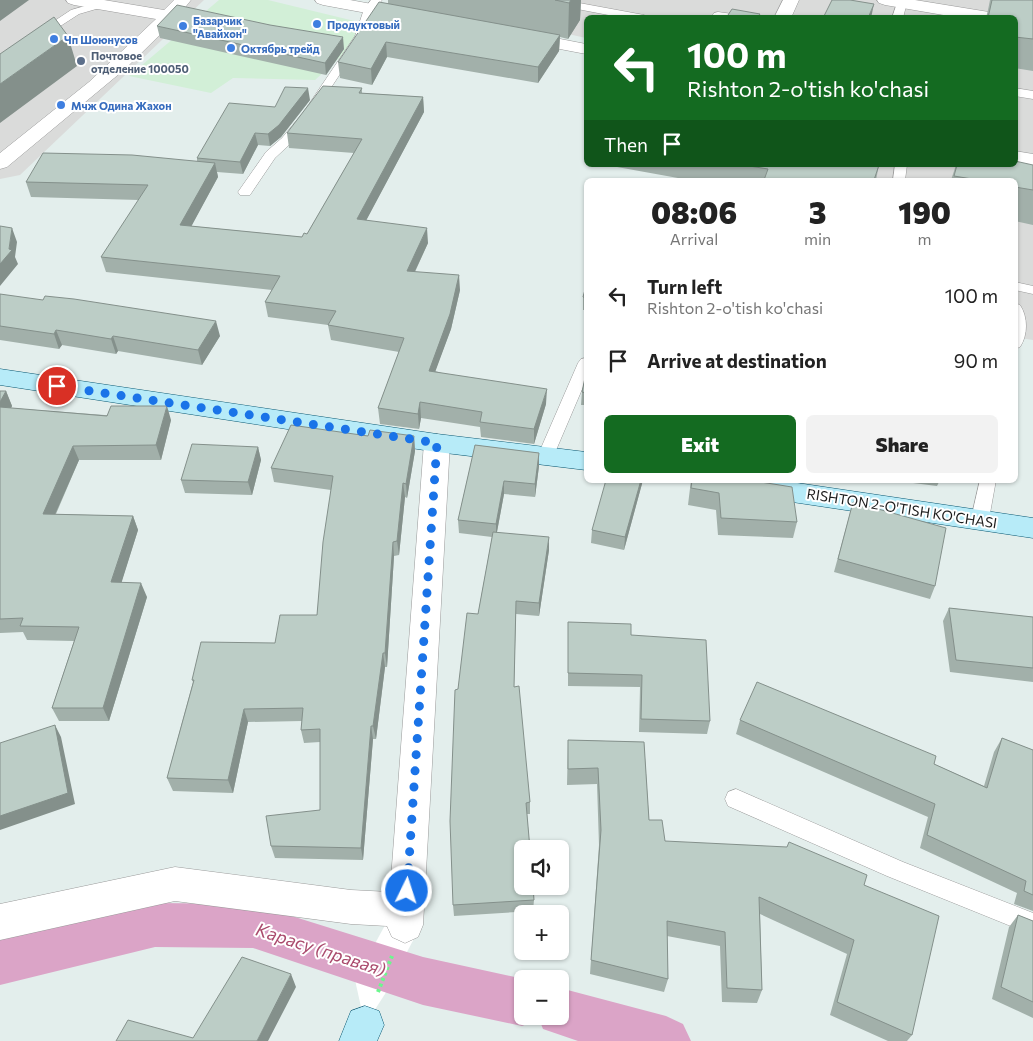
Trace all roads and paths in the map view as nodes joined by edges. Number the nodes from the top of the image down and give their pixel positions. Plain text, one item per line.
1 (74, 0) edge
2 (183, 0) edge
3 (323, 0) edge
4 (546, 0) edge
5 (791, 0) edge
6 (373, 4) edge
7 (99, 5) junction
8 (894, 7) edge
9 (628, 15) edge
10 (784, 15) edge
11 (967, 15) edge
12 (169, 16) junction
13 (426, 19) edge
14 (511, 35) edge
15 (584, 49) edge
16 (0, 62) edge
17 (1018, 92) edge
18 (1033, 95) edge
19 (1018, 157) edge
20 (1033, 160) edge
21 (0, 163) edge
22 (245, 192) dead end
23 (1018, 287) edge
24 (1033, 290) edge
25 (584, 368) edge
26 (0, 377) edge
27 (437, 443) junction
28 (546, 456) junction
29 (584, 461) edge
30 (733, 483) edge
31 (987, 483) edge
32 (980, 519) junction
33 (1033, 528) edge
34 (736, 799) dead end
35 (405, 917) junction
36 (0, 922) edge
37 (1033, 924) edge
38 (362, 1033) edge

1 - 7 street
2 - 12 street
3 - 6 street
4 - 9 lane
5 - 10 street
6 - 13 street
6 - 22 lane
7 - 12 street
7 - 16 lane
8 - 11 street
12 - 21 street
14 - 15 street
17 - 18 lane
19 - 20 street
23 - 24 lane
25 - 28 lane
26 - 27 street
27 - 28 street
27 - 35 street
28 - 29 street
30 - 32 street, RISHTON 2-O'TISH KO'CHASI
31 - 32 lane
32 - 33 street, RISHTON 2-O'TISH KO'CHASI
34 - 37 lane
35 - 36 street
35 - 38 path

